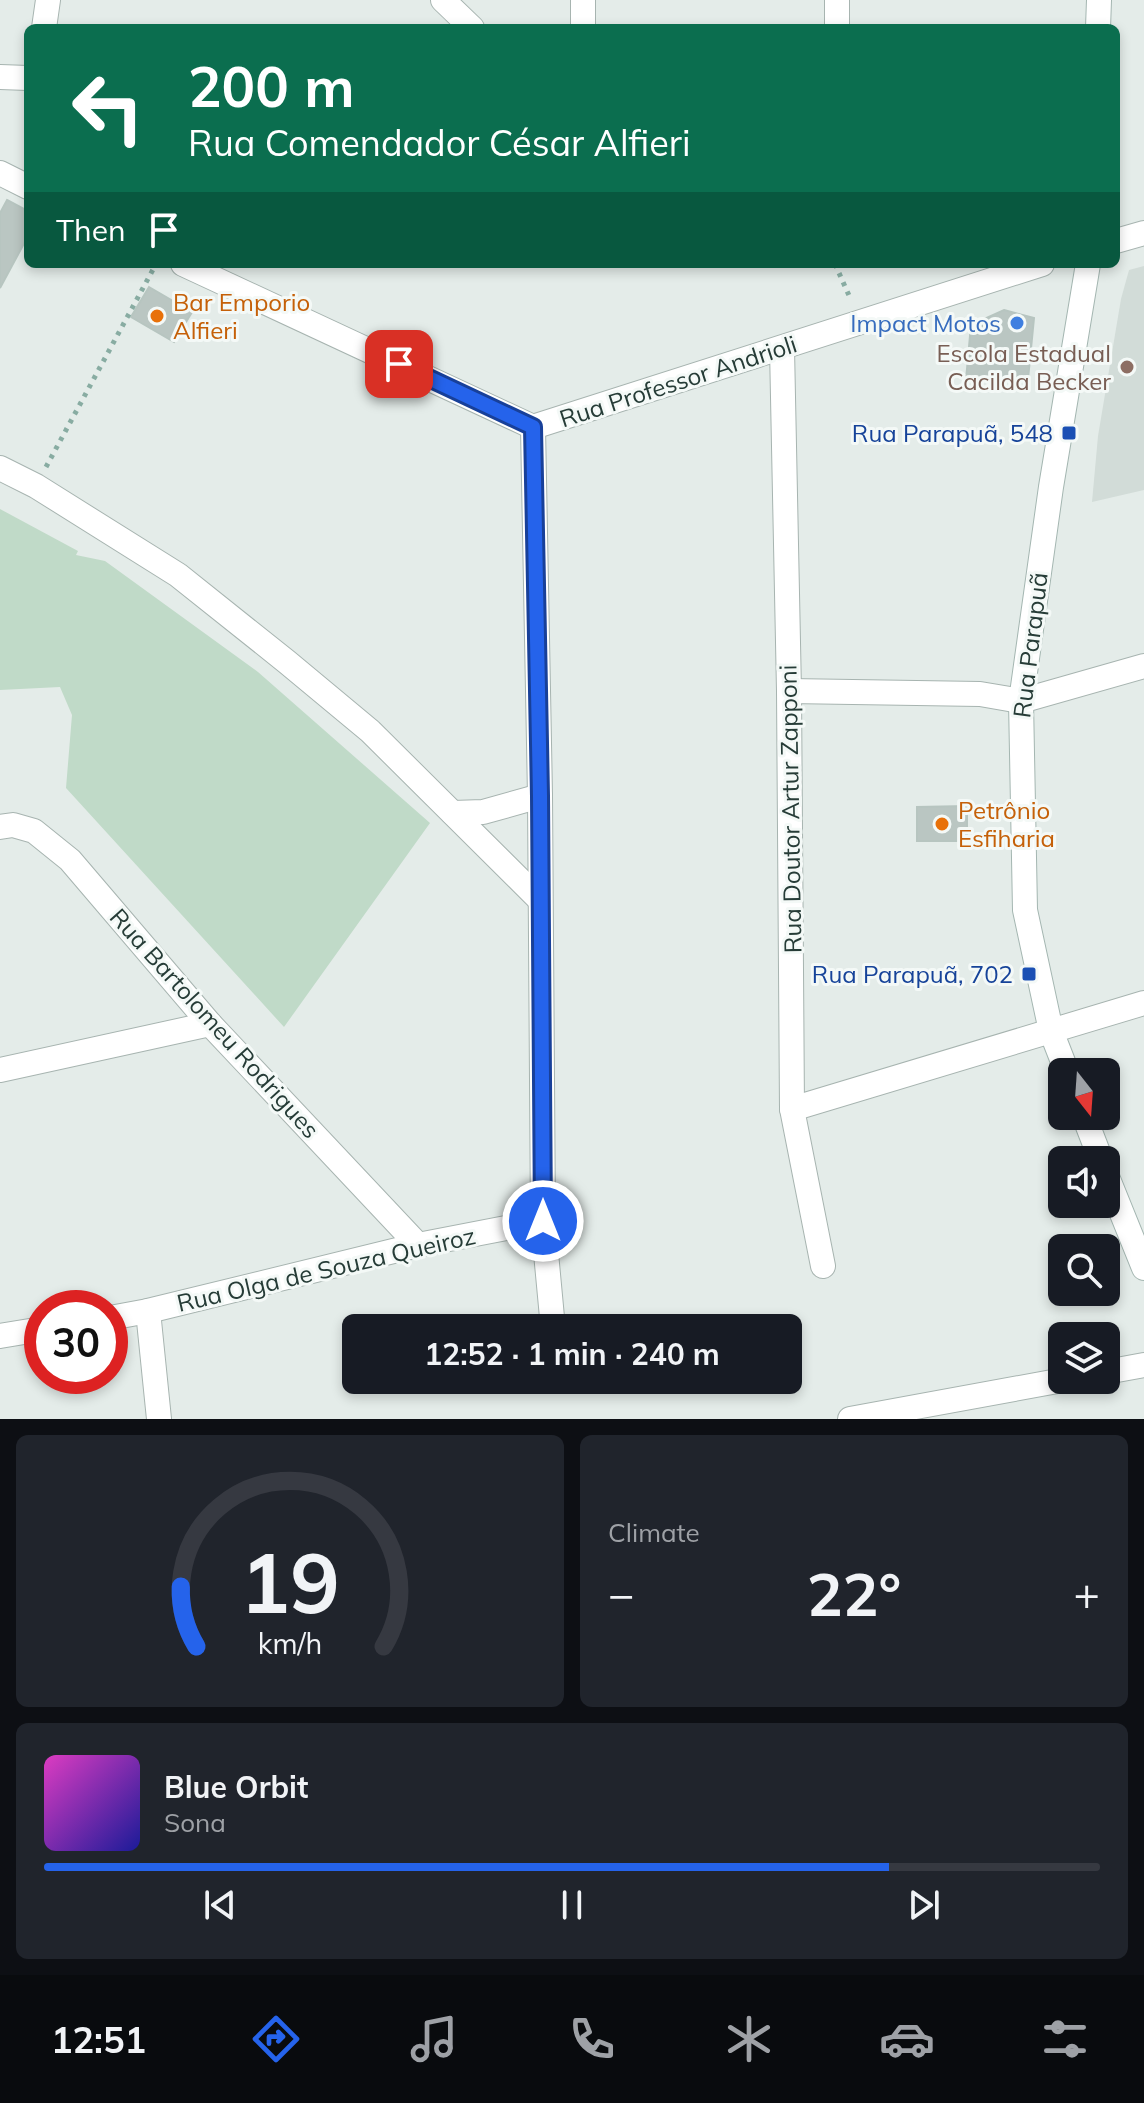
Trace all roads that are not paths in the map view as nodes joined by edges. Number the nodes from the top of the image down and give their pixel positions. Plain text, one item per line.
1 (48, 0) edge
2 (443, 0) edge
3 (583, 0) edge
4 (837, 0) edge
5 (1099, 0) edge
6 (45, 24) edge
7 (468, 24) edge
8 (583, 24) edge
9 (837, 24) edge
10 (1098, 24) edge
11 (0, 77) edge
12 (24, 78) edge
13 (0, 173) edge
14 (24, 185) edge
15 (1144, 233) edge
16 (1120, 240) edge
17 (192, 268) edge
18 (1030, 268) edge
19 (1087, 268) edge
20 (782, 348) junction
21 (533, 427) junction
22 (0, 468) edge
23 (1144, 666) edge
24 (789, 691) junction
25 (1021, 701) junction
26 (540, 796) junction
27 (453, 813) junction
28 (0, 827) edge
29 (539, 899) junction
30 (1144, 1003) edge
31 (210, 1024) junction
32 (1051, 1031) junction
33 (1062, 1058) edge
34 (0, 1070) edge
35 (792, 1109) junction
36 (1120, 1209) edge
37 (543, 1221) junction
38 (418, 1245) junction
39 (823, 1266) dead end
40 (1144, 1268) edge
41 (148, 1311) junction
42 (552, 1314) edge
43 (128, 1315) edge
44 (24, 1332) edge
45 (0, 1336) edge
46 (1144, 1365) edge
47 (1120, 1369) edge
48 (1048, 1384) edge
49 (968, 1408) edge
50 (159, 1419) edge
51 (850, 1419) edge

1 - 6 street
2 - 7 street
3 - 8 street
4 - 9 street
5 - 10 street
11 - 12 street
13 - 14 street
15 - 16 street
17 - 21 street
18 - 20 street, Rua Professor Andrioli
19 - 25 street, Rua Parapuã
20 - 21 street, Rua Professor Andrioli
20 - 24 street, Rua Doutor Artur Zapponi
21 - 26 street, Rua Professor Andrioli
22 - 27 street
23 - 25 street
24 - 25 street
24 - 35 street, Rua Doutor Artur Zapponi
25 - 32 street, Rua Parapuã
26 - 27 street
26 - 29 street, Rua Professor Andrioli
27 - 29 street
28 - 31 street, Rua Bartolomeu Rodrigues
29 - 37 street, Rua Professor Andrioli
30 - 32 street
31 - 34 street
31 - 38 street, Rua Bartolomeu Rodrigues
32 - 33 street, Rua Parapuã
32 - 35 street
35 - 39 street, Rua Doutor Artur Zapponi
36 - 40 street
37 - 38 street, Rua Olga de Souza Queiroz
37 - 42 street, Rua Professor Andrioli
38 - 41 street, Rua Olga de Souza Queiroz
41 - 43 street, Rua Olga de Souza Queiroz
41 - 50 street
44 - 45 street
46 - 47 street
48 - 49 street
49 - 51 street

